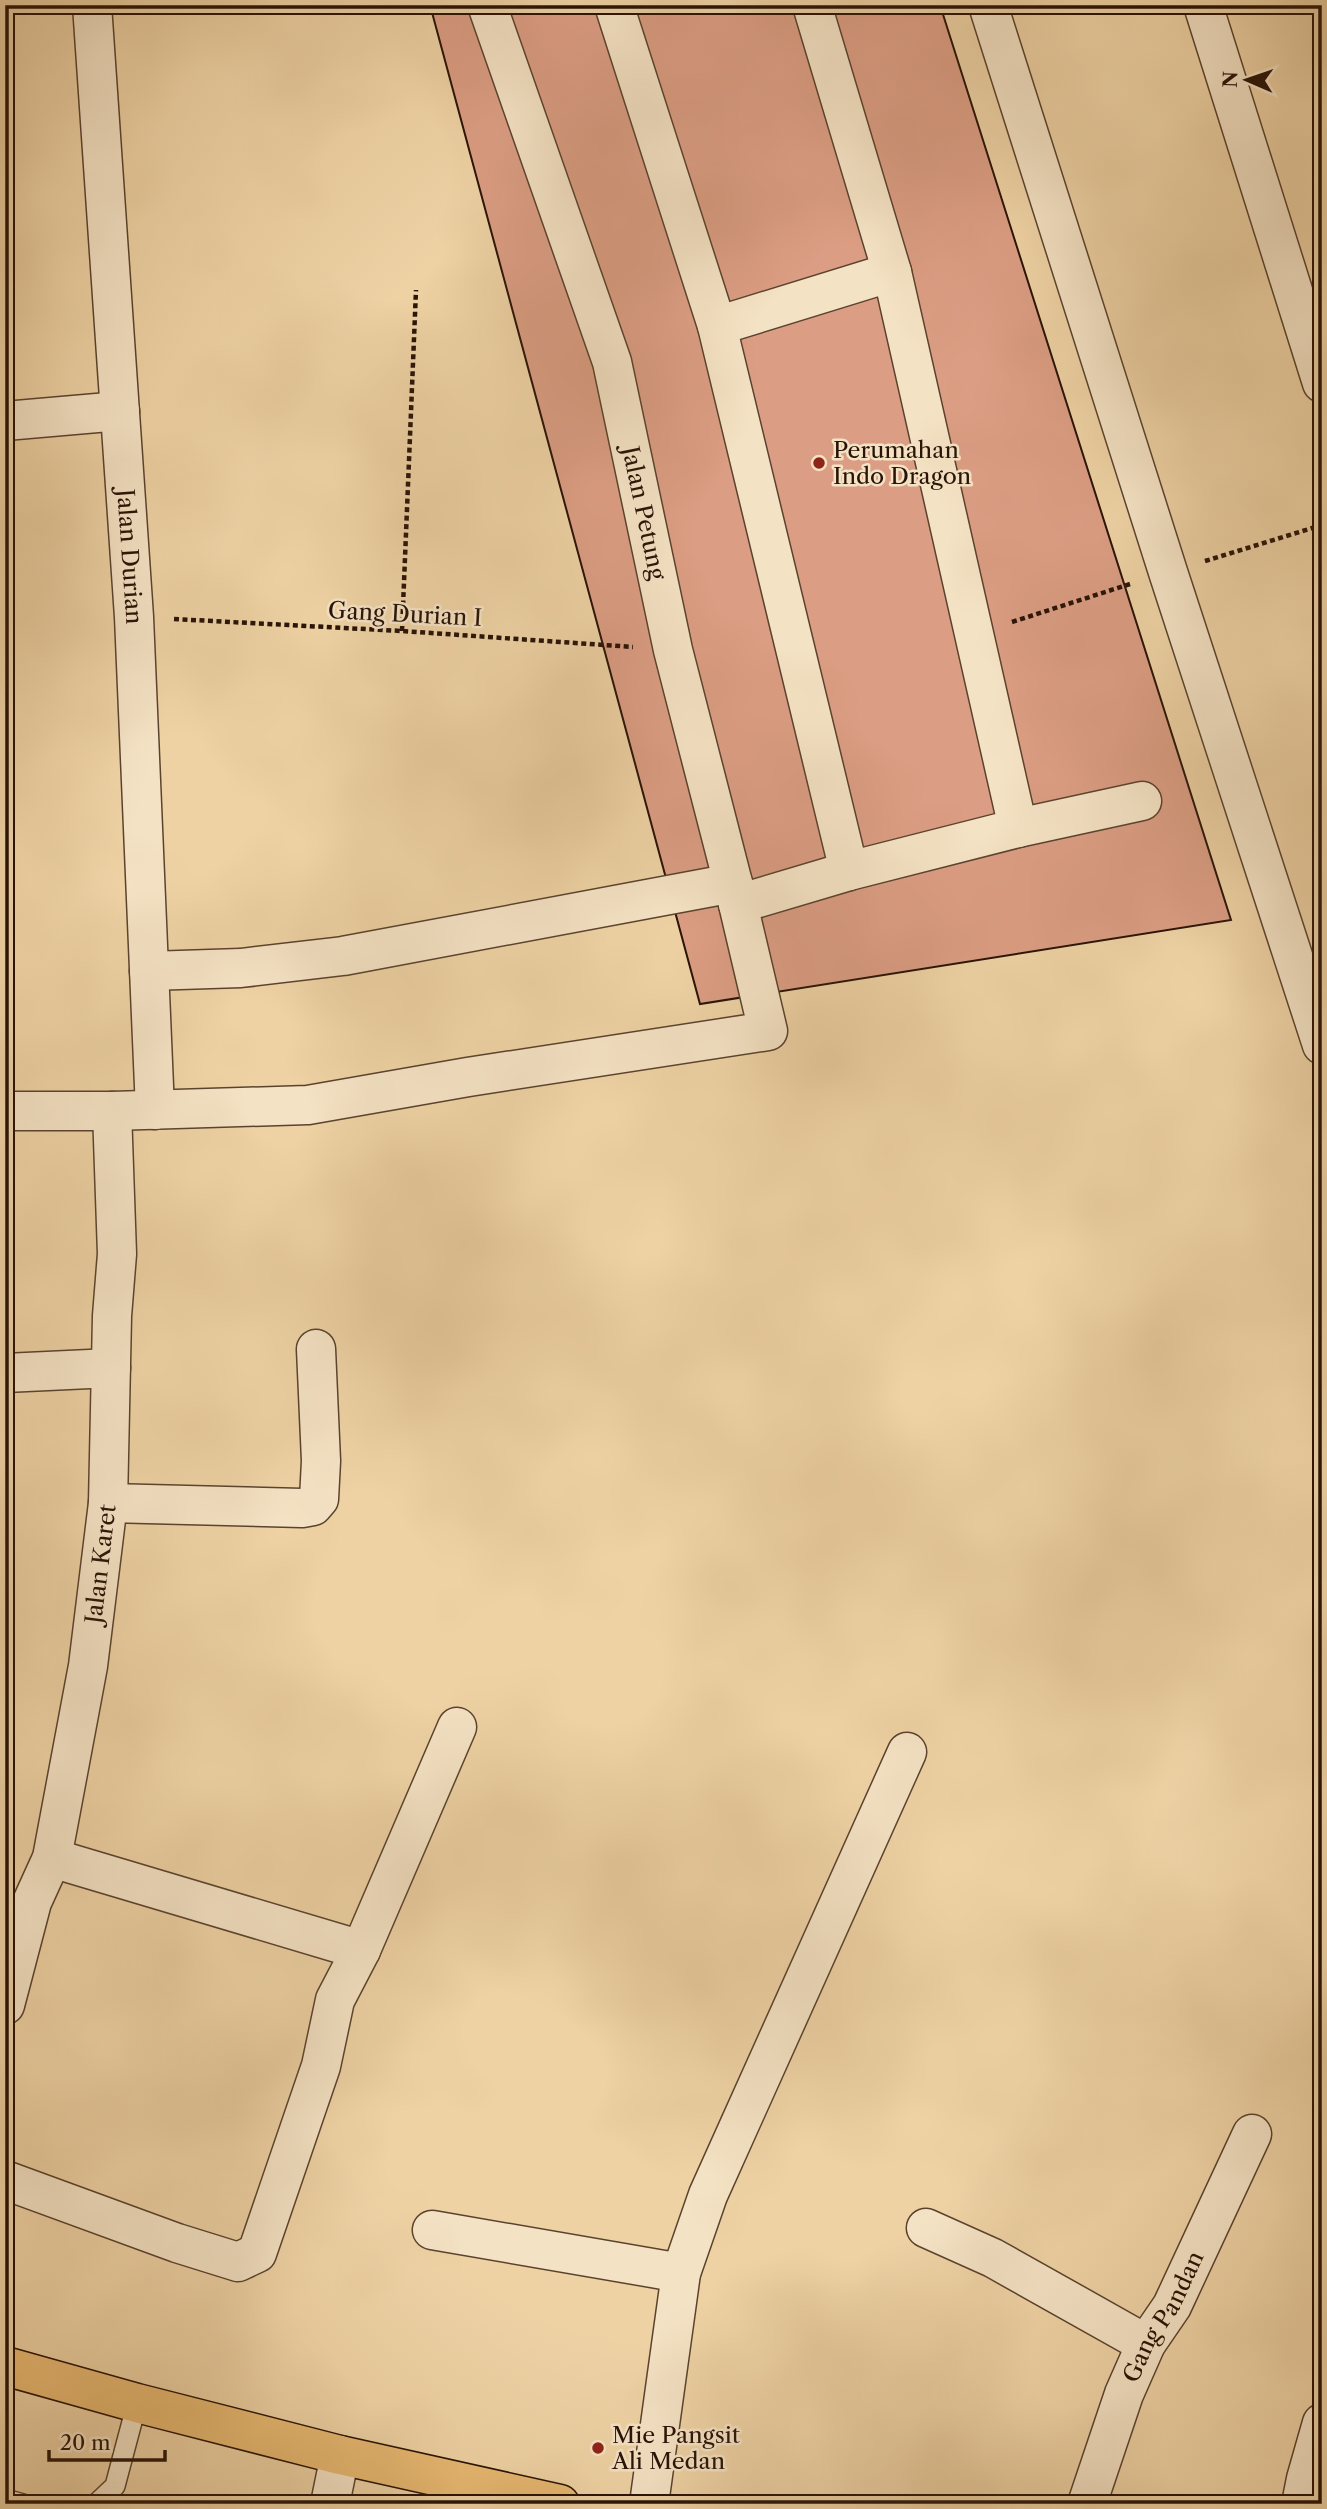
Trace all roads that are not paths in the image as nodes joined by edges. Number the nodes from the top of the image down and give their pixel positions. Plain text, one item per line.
1 (92, 5) edge
2 (487, 5) edge
3 (614, 5) edge
4 (812, 5) edge
5 (988, 5) edge
6 (1203, 5) edge
7 (892, 272) junction
8 (717, 326) junction
9 (1322, 383) edge
10 (120, 411) junction
11 (5, 421) edge
12 (1142, 801) dead end
13 (1018, 828) junction
14 (849, 871) junction
15 (736, 894) junction
16 (149, 971) junction
17 (1312, 985) edge
18 (1322, 1045) edge
19 (155, 1110) junction
20 (5, 1111) edge
21 (112, 1111) junction
22 (316, 1349) dead end
23 (111, 1368) junction
24 (5, 1373) edge
25 (108, 1503) junction
26 (457, 1727) dead end
27 (907, 1752) dead end
28 (52, 1858) junction
29 (18, 1900) edge
30 (361, 1950) junction
31 (5, 2005) edge
32 (1252, 2134) dead end
33 (5, 2180) edge
34 (926, 2228) dead end
35 (432, 2230) dead end
36 (681, 2273) junction
37 (1146, 2344) junction
38 (5, 2365) edge
39 (137, 2403) junction
40 (1322, 2423) edge
41 (340, 2455) junction
42 (5, 2499) edge
43 (23, 2504) edge
44 (96, 2504) edge
45 (330, 2504) edge
46 (560, 2504) edge
47 (649, 2504) edge
48 (1087, 2504) edge
49 (1301, 2504) edge

1 - 10 street, Jalan Durian
2 - 15 street, Jalan Petung
3 - 8 street
4 - 7 street
5 - 17 street
6 - 9 street
7 - 8 street
7 - 13 street
8 - 14 street
10 - 11 street
10 - 16 street, Jalan Durian
12 - 13 street
13 - 14 street
14 - 15 street
15 - 16 street
15 - 19 street, Jalan Petung
16 - 19 street, Jalan Durian
17 - 18 street
19 - 21 street
20 - 21 street
21 - 23 street, Jalan Karet
22 - 25 street
23 - 24 street
23 - 25 street, Jalan Karet
25 - 28 street, Jalan Karet
26 - 30 street
27 - 36 street
28 - 29 street, Jalan Karet
28 - 30 street
29 - 31 street, Jalan Karet
30 - 33 street
32 - 37 street, Gang Pandan
34 - 37 street
35 - 36 street
36 - 47 street
37 - 48 street, Gang Pandan
38 - 39 main road
39 - 41 main road
39 - 44 lane
40 - 49 street
41 - 45 street
41 - 46 main road
42 - 43 lane

